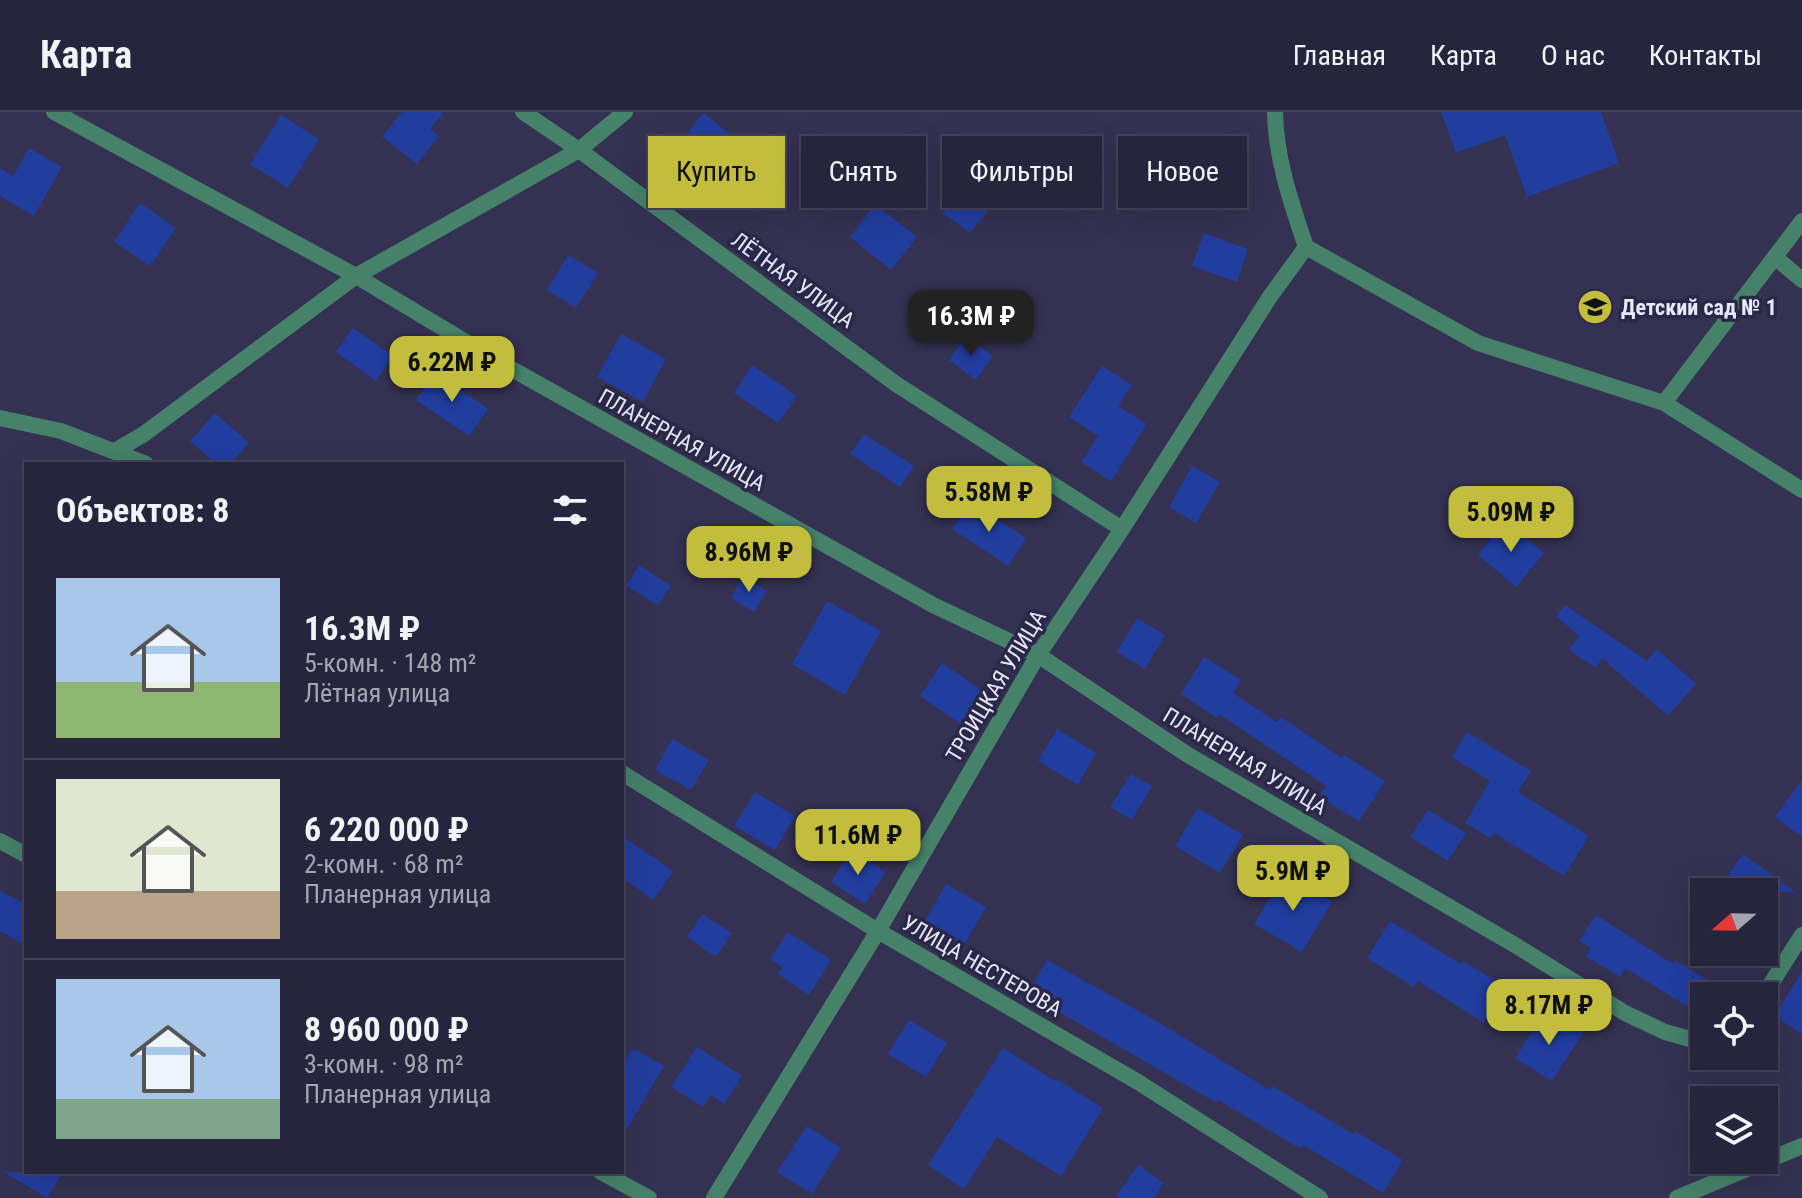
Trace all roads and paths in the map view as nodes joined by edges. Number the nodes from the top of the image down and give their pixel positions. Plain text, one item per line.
1 (54, 112) edge
2 (523, 112) edge
3 (625, 112) edge
4 (1275, 112) edge
5 (579, 150) junction
6 (1802, 221) edge
7 (1306, 247) junction
8 (1776, 258) junction
9 (356, 276) junction
10 (1802, 280) edge
11 (1664, 403) junction
12 (0, 418) edge
13 (115, 451) junction
14 (141, 462) edge
15 (1802, 490) edge
16 (1122, 529) junction
17 (1038, 655) junction
18 (624, 774) edge
19 (0, 841) edge
20 (24, 854) edge
21 (878, 931) junction
22 (1802, 935) edge
23 (1772, 982) edge
24 (1690, 1039) edge
25 (1802, 1146) edge
26 (605, 1174) edge
27 (649, 1198) edge
28 (714, 1198) edge
29 (1320, 1198) edge
30 (1677, 1198) edge

1 - 9 street, ПЛАНЕРНАЯ УЛИЦА
2 - 5 street, ЛЁТНАЯ УЛИЦА
3 - 5 street
4 - 7 street
5 - 9 street
5 - 16 street, ЛЁТНАЯ УЛИЦА
6 - 8 street
7 - 11 street
7 - 16 street, ТРОИЦКАЯ УЛИЦА
8 - 10 street
8 - 11 street
9 - 13 street
9 - 17 street, ПЛАНЕРНАЯ УЛИЦА
11 - 15 street
12 - 13 street
13 - 14 street
16 - 17 street, ТРОИЦКАЯ УЛИЦА
17 - 21 street, ТРОИЦКАЯ УЛИЦА
17 - 24 street, ПЛАНЕРНАЯ УЛИЦА
18 - 21 street, УЛИЦА НЕСТЕРОВА
19 - 20 street
21 - 28 street, ТРОИЦКАЯ УЛИЦА
21 - 29 street, УЛИЦА НЕСТЕРОВА
22 - 23 street
25 - 30 street
26 - 27 street

